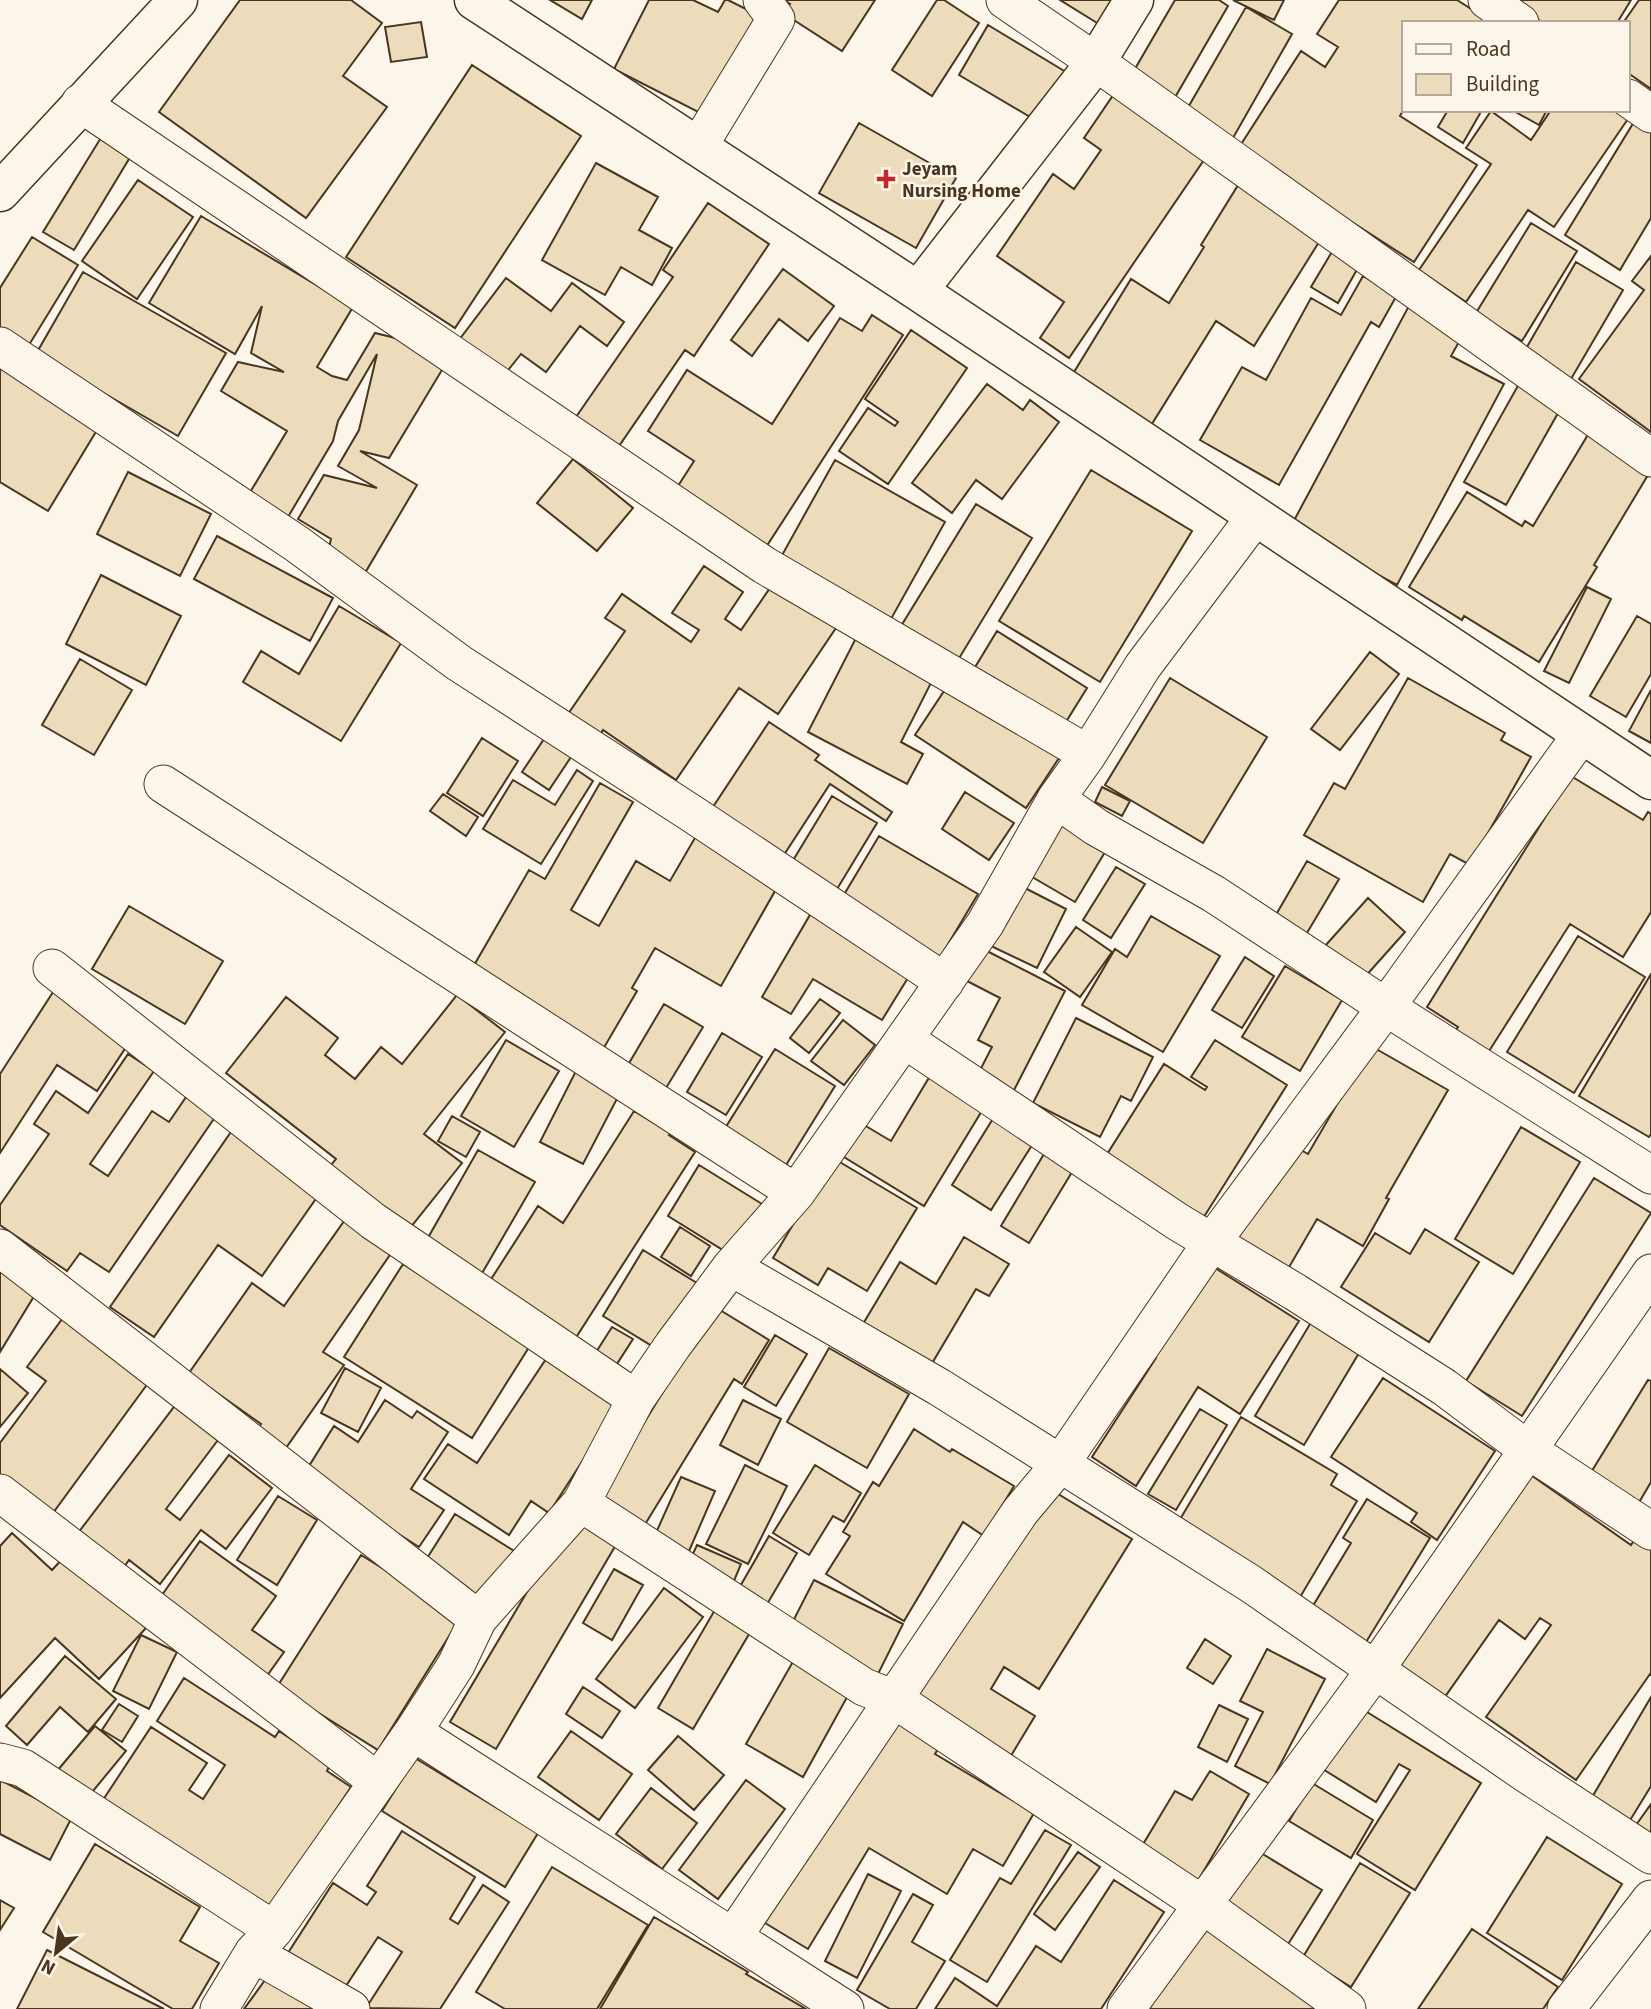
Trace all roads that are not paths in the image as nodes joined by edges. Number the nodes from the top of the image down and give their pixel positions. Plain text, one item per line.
1 (177, 0) edge
2 (762, 0) edge
3 (1005, 0) edge
4 (1134, 0) edge
5 (1487, 0) edge
6 (483, 2) edge
7 (1517, 21) edge
8 (1096, 62) junction
9 (1630, 99) edge
10 (80, 103) junction
11 (1651, 114) edge
12 (698, 147) junction
13 (0, 192) edge
14 (918, 291) junction
15 (0, 346) edge
16 (1651, 458) edge
17 (1255, 517) junction
18 (1581, 735) junction
19 (1088, 754) junction
20 (1651, 780) edge
21 (163, 784) dead end
22 (1056, 799) junction
23 (52, 968) dead end
24 (945, 982) junction
25 (1386, 1007) junction
26 (904, 1040) junction
27 (1651, 1175) edge
28 (796, 1192) junction
29 (1212, 1242) junction
30 (0, 1248) edge
31 (731, 1267) junction
32 (1651, 1273) edge
33 (636, 1399) junction
34 (1528, 1450) junction
35 (1060, 1463) junction
36 (0, 1493) edge
37 (581, 1503) junction
38 (1651, 1531) edge
39 (478, 1619) junction
40 (1374, 1670) junction
41 (894, 1699) junction
42 (413, 1732) junction
43 (0, 1762) edge
44 (377, 1781) junction
45 (1651, 1855) edge
46 (1203, 1905) junction
47 (1648, 1909) edge
48 (733, 1937) junction
49 (264, 1941) junction
50 (219, 2009) edge
51 (351, 2009) edge
52 (845, 2009) edge
53 (1126, 2009) edge
54 (1347, 2009) edge
55 (1566, 2009) edge

1 - 10 street
2 - 12 street
3 - 8 street
4 - 8 street
5 - 7 street
6 - 12 street
8 - 14 street
8 - 16 street
9 - 11 street
10 - 13 street
10 - 19 street
12 - 14 street
14 - 17 street
15 - 24 street
17 - 18 street
17 - 19 street
18 - 20 street
18 - 25 street
19 - 22 street
21 - 28 street
22 - 24 street
22 - 25 street
23 - 33 street
24 - 26 street
25 - 27 street
25 - 29 street
26 - 28 street
26 - 29 street
28 - 31 street
29 - 34 street
29 - 35 street
30 - 39 street
31 - 33 street
31 - 35 street
32 - 34 street
33 - 37 street
34 - 38 street
34 - 40 street
35 - 40 street
35 - 41 street
36 - 44 street
37 - 39 street
37 - 41 street
39 - 42 street
40 - 45 street
40 - 46 street
41 - 46 street
41 - 48 street
42 - 44 street
42 - 48 street
43 - 49 street
44 - 49 street
46 - 53 street
46 - 54 street
47 - 55 street
48 - 52 street
49 - 50 street
49 - 51 street

